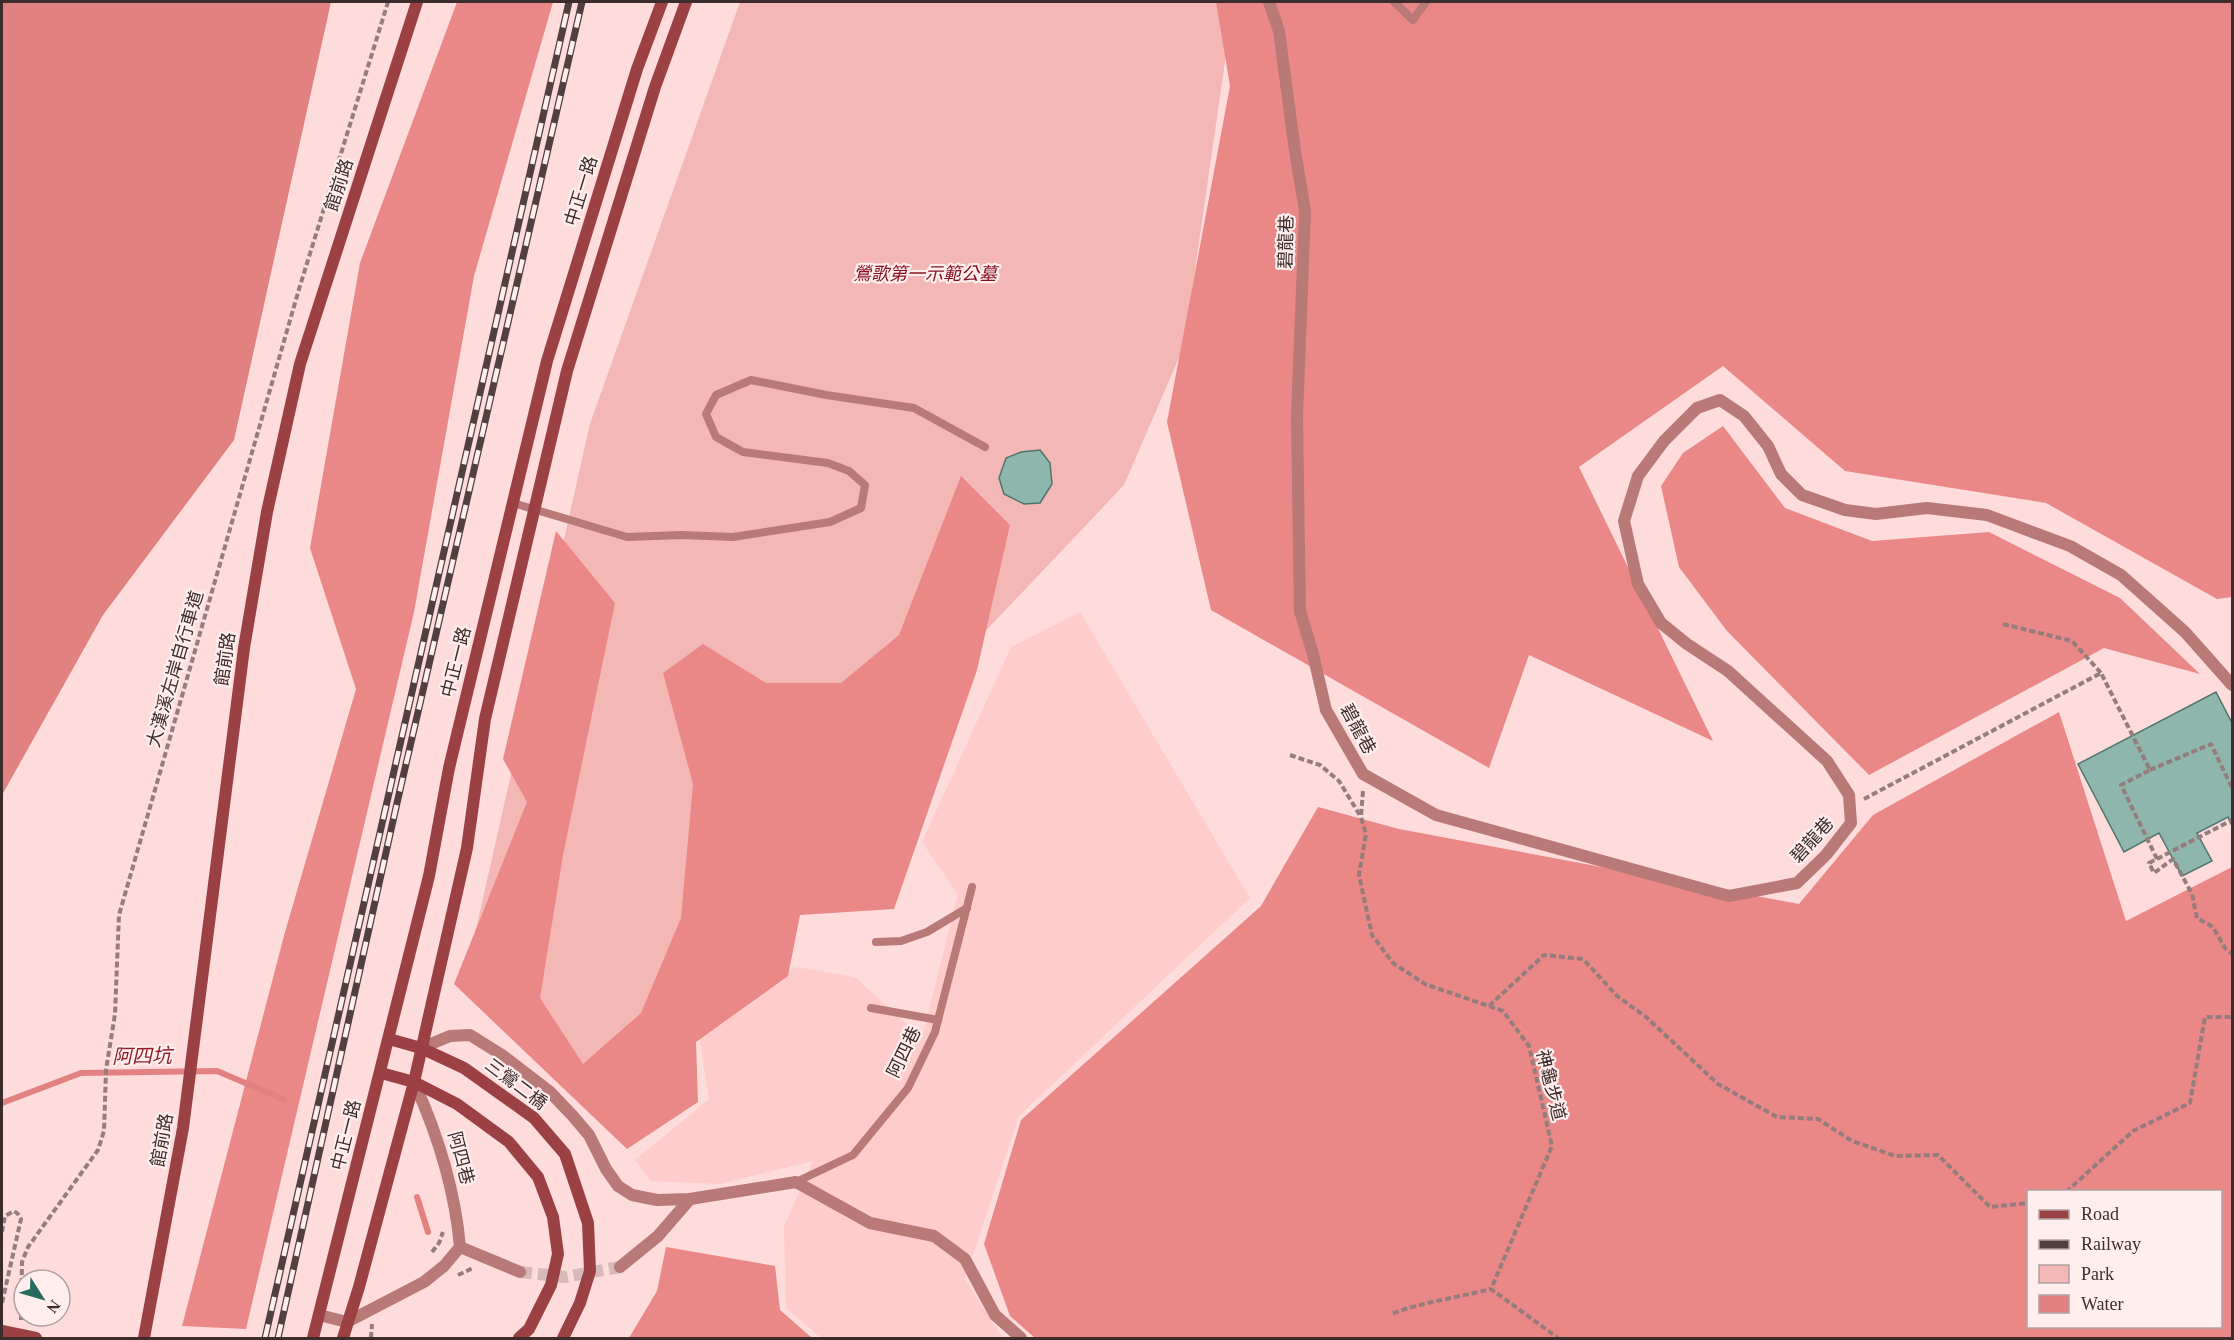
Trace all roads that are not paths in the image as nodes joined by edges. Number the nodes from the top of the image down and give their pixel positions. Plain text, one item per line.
1 (417, 2) edge
2 (662, 2) edge
3 (686, 2) edge
4 (1269, 2) edge
5 (1394, 2) edge
6 (1426, 2) edge
7 (985, 447) dead end
8 (513, 503) junction
9 (536, 509) junction
10 (2232, 685) edge
11 (972, 887) dead end
12 (967, 908) junction
13 (876, 942) dead end
14 (871, 1008) dead end
15 (938, 1020) junction
16 (389, 1039) junction
17 (421, 1048) junction
18 (381, 1073) junction
19 (414, 1082) junction
20 (796, 1182) junction
21 (690, 1199) junction
22 (460, 1247) junction
23 (620, 1267) tunnel mouth
24 (520, 1272) tunnel mouth
25 (319, 1315) junction
26 (347, 1322) junction
27 (2, 1331) edge
28 (36, 1338) edge
29 (144, 1338) edge
30 (313, 1338) edge
31 (343, 1338) edge
32 (519, 1338) edge
33 (563, 1338) edge
34 (1022, 1338) edge

1 - 29 main road, 館前路
2 - 8 main road, 中正一路
3 - 9 main road
4 - 10 street, 碧龍巷
5 - 6 lane
7 - 9 lane
8 - 9 lane
8 - 16 main road, 中正一路
9 - 17 main road
11 - 12 lane, 阿四巷
12 - 13 lane
12 - 15 lane, 阿四巷
14 - 15 lane
15 - 20 lane, 阿四巷
16 - 17 main road, 三鶯二橋
16 - 18 main road, 中正一路
17 - 19 main road
17 - 21 street, 阿四巷
17 - 33 main road, 三鶯二橋
18 - 19 main road
18 - 25 main road, 中正一路
19 - 22 street, 阿四巷
19 - 26 main road
19 - 32 main road
20 - 21 street, 阿四巷
20 - 34 street
21 - 23 street
22 - 24 street
22 - 26 street
25 - 26 street
25 - 30 main road, 中正一路
26 - 31 main road
27 - 28 main road, bridge

